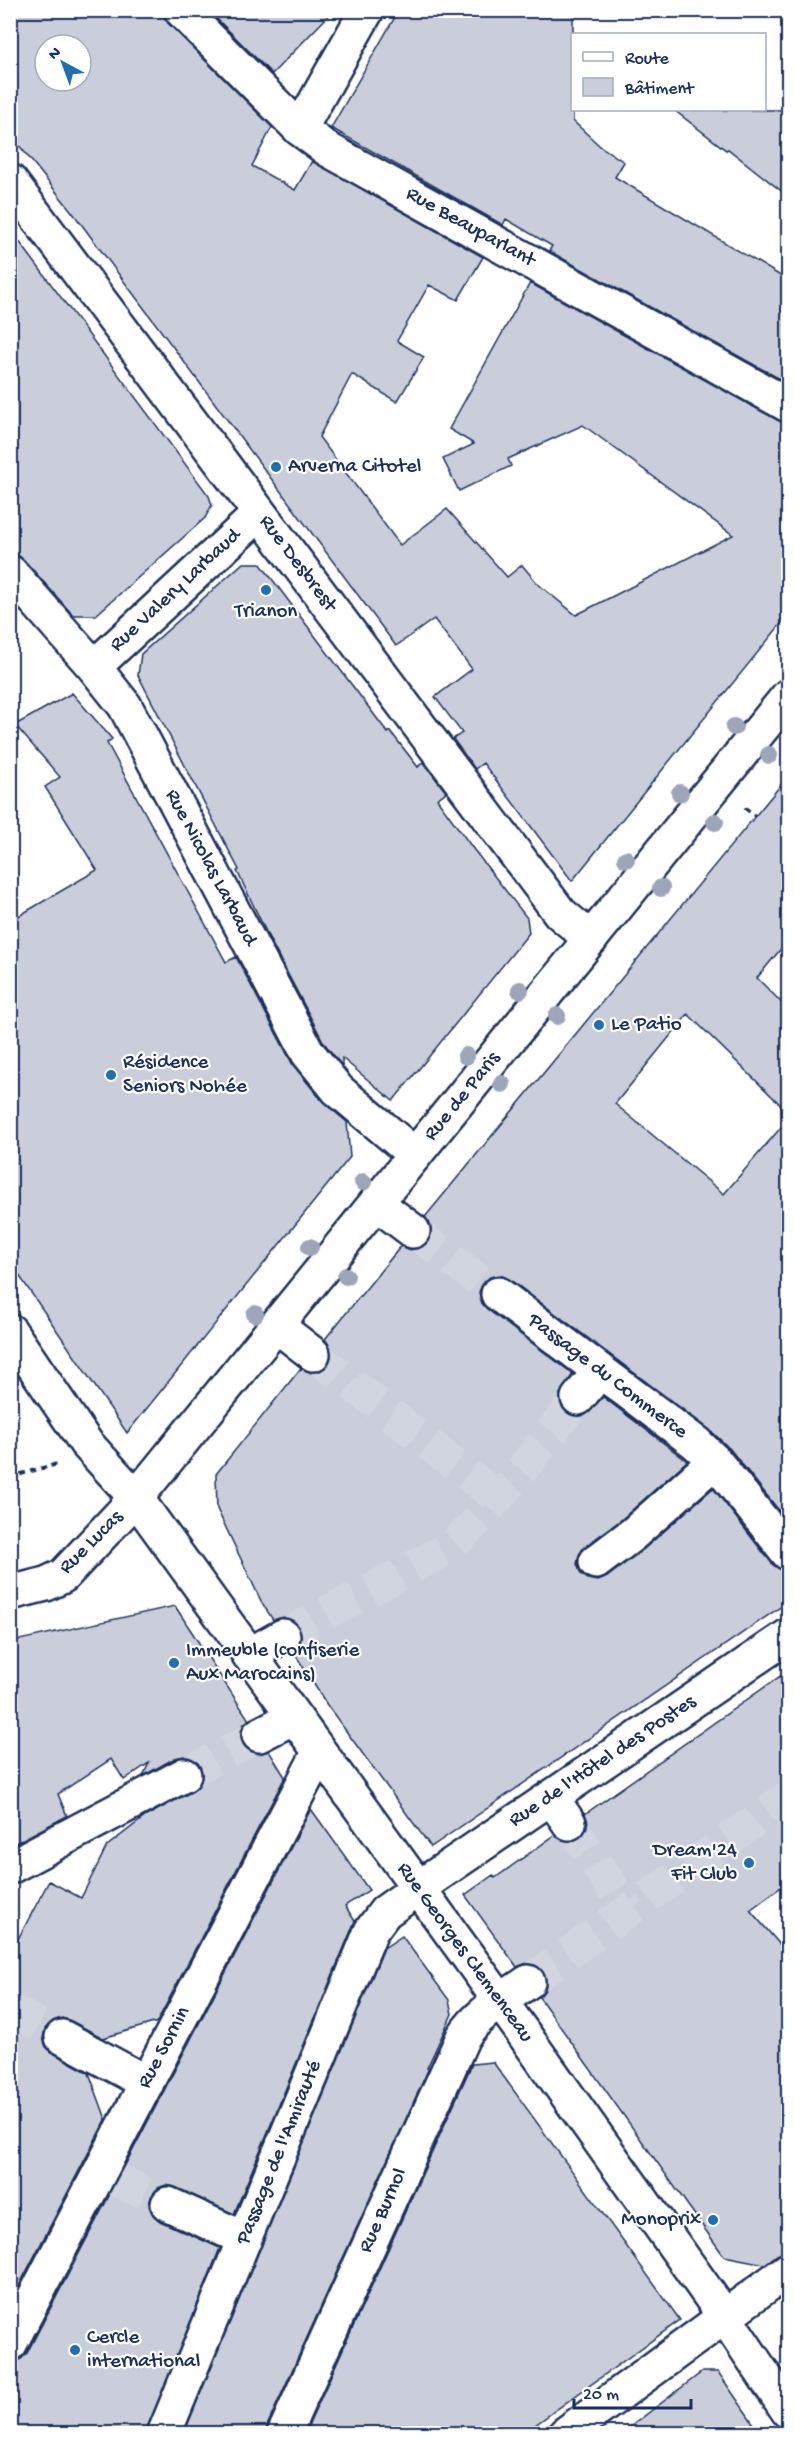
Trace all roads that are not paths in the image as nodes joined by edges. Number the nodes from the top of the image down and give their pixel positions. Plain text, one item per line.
1 (181, 10) edge
2 (367, 10) edge
3 (300, 129) junction
4 (10, 181) edge
5 (789, 405) edge
6 (260, 514) junction
7 (10, 572) edge
8 (94, 667) junction
9 (789, 696) edge
10 (591, 939) junction
11 (416, 1155) junction
12 (376, 1203) junction
13 (413, 1231) tunnel mouth
14 (498, 1294) tunnel mouth
15 (277, 1326) junction
16 (10, 1331) edge
17 (313, 1354) tunnel mouth
18 (600, 1371) junction
19 (578, 1398) tunnel mouth
20 (715, 1461) junction
21 (136, 1498) junction
22 (789, 1553) edge
23 (596, 1562) dead end
24 (10, 1593) edge
25 (283, 1636) tunnel mouth
26 (789, 1636) edge
27 (249, 1654) junction
28 (294, 1717) junction
29 (259, 1736) tunnel mouth
30 (320, 1753) junction
31 (183, 1775) tunnel mouth
32 (10, 1867) edge
33 (417, 1889) junction
34 (528, 1982) tunnel mouth
35 (501, 2002) junction
36 (62, 2037) tunnel mouth
37 (147, 2083) junction
38 (168, 2204) tunnel mouth
39 (245, 2239) junction
40 (789, 2270) edge
41 (725, 2317) junction
42 (10, 2344) edge
43 (789, 2410) edge
44 (164, 2433) edge
45 (284, 2433) edge
46 (565, 2433) edge

1 - 3 street, Rue Beauparlant
2 - 3 street
3 - 5 street, Rue Beauparlant
4 - 6 street, Rue Desbrest
6 - 8 street, Rue Valery Larbaud
6 - 10 street, Rue Desbrest
7 - 8 street, Rue Nicolas Larbaud
8 - 11 street, Rue Nicolas Larbaud
9 - 10 street, Rue de Paris
10 - 11 street, Rue de Paris
11 - 12 street, Rue de Paris
12 - 13 street
12 - 15 street, Rue de Paris
14 - 18 street, Passage du Commerce
15 - 17 street
15 - 21 street, Rue de Paris
16 - 21 street, Rue Georges Clemenceau
18 - 19 street
18 - 20 street, Passage du Commerce
20 - 22 street, Passage du Commerce
20 - 23 street
21 - 24 street, Rue Lucas
21 - 27 street, Rue Georges Clemenceau
25 - 27 street
26 - 33 street, Rue de l'Hôtel des Postes
27 - 28 street, Rue Georges Clemenceau
28 - 29 street
28 - 30 street, Rue Georges Clemenceau
30 - 33 street, Rue Georges Clemenceau
30 - 37 street, Rue Sornin
31 - 32 street
33 - 35 street, Rue Georges Clemenceau
33 - 39 street, Passage de l'Amirauté
34 - 35 street, Rue Burnol
35 - 41 street, Rue Georges Clemenceau
35 - 45 street, Rue Burnol
36 - 37 street
37 - 42 street, Rue Sornin
38 - 39 street
39 - 44 street, Passage de l'Amirauté
40 - 41 street
41 - 43 street, Rue Georges Clemenceau
41 - 46 street

